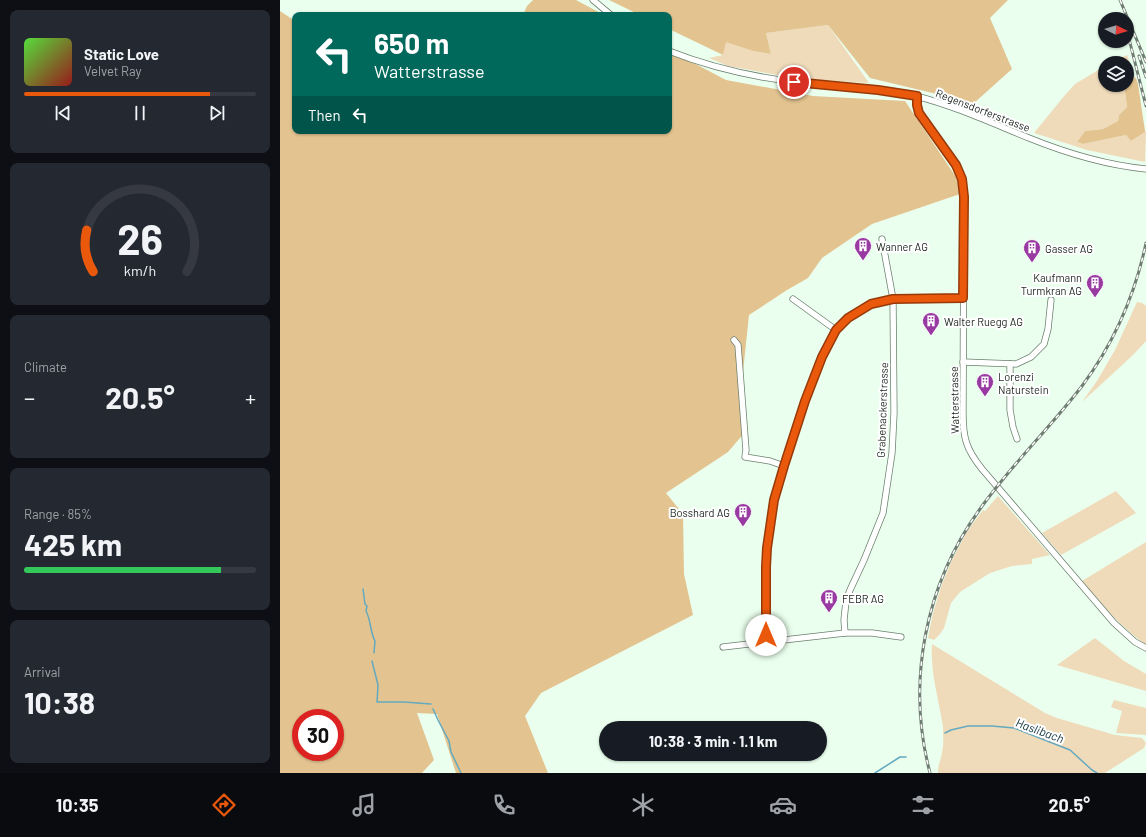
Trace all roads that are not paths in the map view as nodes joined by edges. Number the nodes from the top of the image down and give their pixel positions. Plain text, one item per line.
1 (592, 0) edge
2 (607, 12) edge
3 (672, 52) edge
4 (917, 96) junction
5 (1146, 169) edge
6 (882, 239) dead end
7 (963, 298) junction
8 (793, 299) dead end
9 (893, 299) junction
10 (1051, 300) dead end
11 (836, 330) junction
12 (734, 340) dead end
13 (963, 362) junction
14 (1010, 364) junction
15 (1017, 439) dead end
16 (784, 466) junction
17 (845, 633) junction
18 (901, 637) dead end
19 (766, 642) junction
20 (723, 648) dead end
21 (1146, 648) edge

1 - 2 street
3 - 4 street, Regensdorferstrasse
4 - 5 street, Regensdorferstrasse
4 - 7 street, Watterstrasse
6 - 9 street, Grabenackerstrasse
7 - 9 street
7 - 13 street, Watterstrasse
8 - 11 street
9 - 11 street
9 - 17 street, Grabenackerstrasse
10 - 14 street
11 - 16 street
12 - 16 street
13 - 14 street
13 - 21 street, Watterstrasse
14 - 15 street
16 - 19 street
17 - 18 street
17 - 19 street
19 - 20 street

